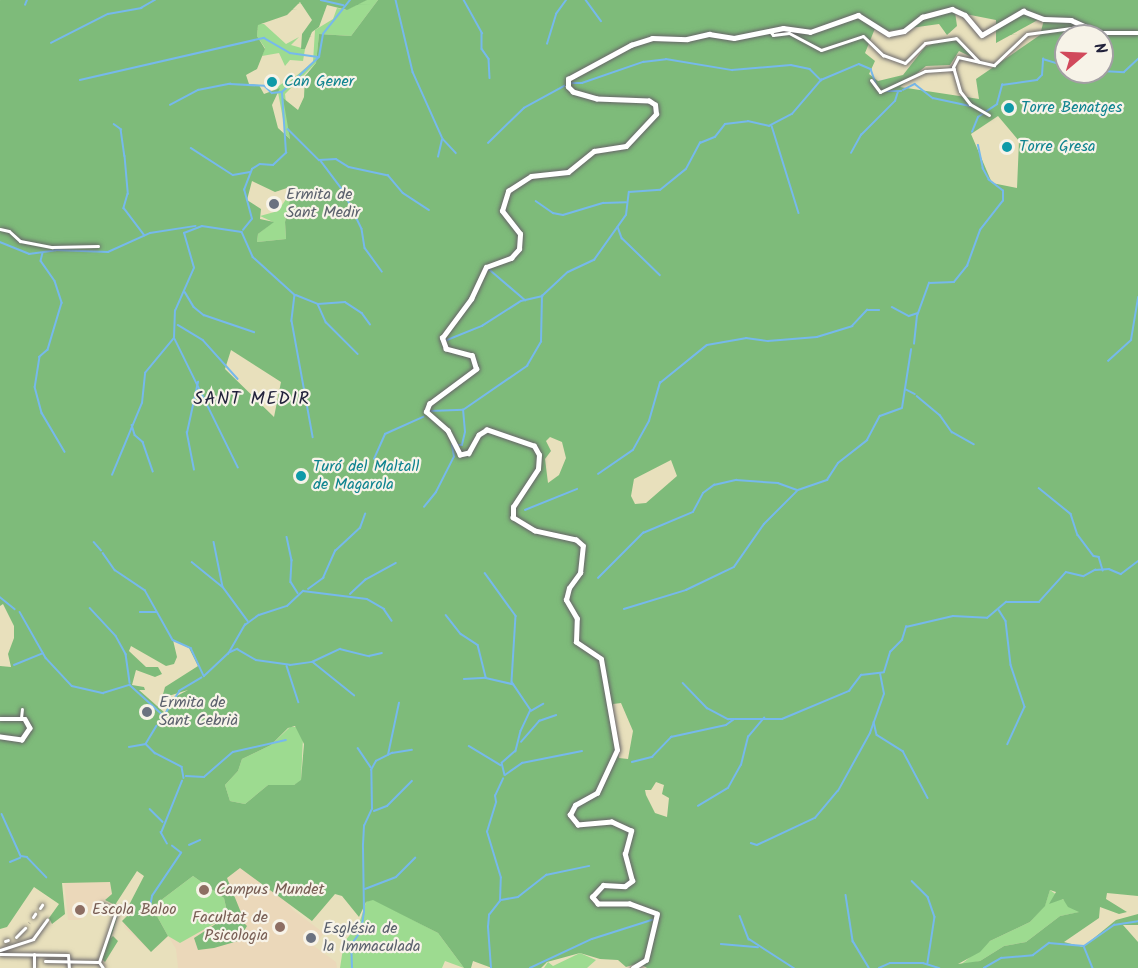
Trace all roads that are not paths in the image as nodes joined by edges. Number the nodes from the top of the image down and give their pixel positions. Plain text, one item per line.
1 (1080, 24) edge
2 (1054, 30) edge
3 (770, 31) junction
4 (1114, 32) edge
5 (1138, 33) edge
6 (979, 62) junction
7 (954, 69) junction
8 (871, 80) dead end
9 (989, 115) dead end
10 (0, 229) edge
11 (96, 246) dead end
12 (22, 709) dead end
13 (23, 717) junction
14 (0, 719) edge
15 (0, 736) edge
16 (102, 904) dead end
17 (35, 915) dead end
18 (47, 920) dead end
19 (8, 940) edge
20 (0, 952) edge
21 (34, 954) junction
22 (45, 955) junction
23 (45, 961) junction
24 (68, 961) junction
25 (99, 962) junction
26 (34, 968) edge
27 (45, 968) edge
28 (69, 968) edge
29 (104, 968) edge
30 (633, 968) edge

1 - 3 street
2 - 6 street
3 - 6 street
3 - 30 street
4 - 5 street
6 - 7 street
7 - 8 street
7 - 9 street
10 - 11 street
12 - 13 street
13 - 14 street
13 - 15 street
16 - 25 street
17 - 19 street
18 - 20 street
20 - 21 street
21 - 22 street
21 - 26 street
22 - 23 street
22 - 24 street
23 - 24 street
23 - 27 street
24 - 25 street
24 - 28 street
25 - 29 street

